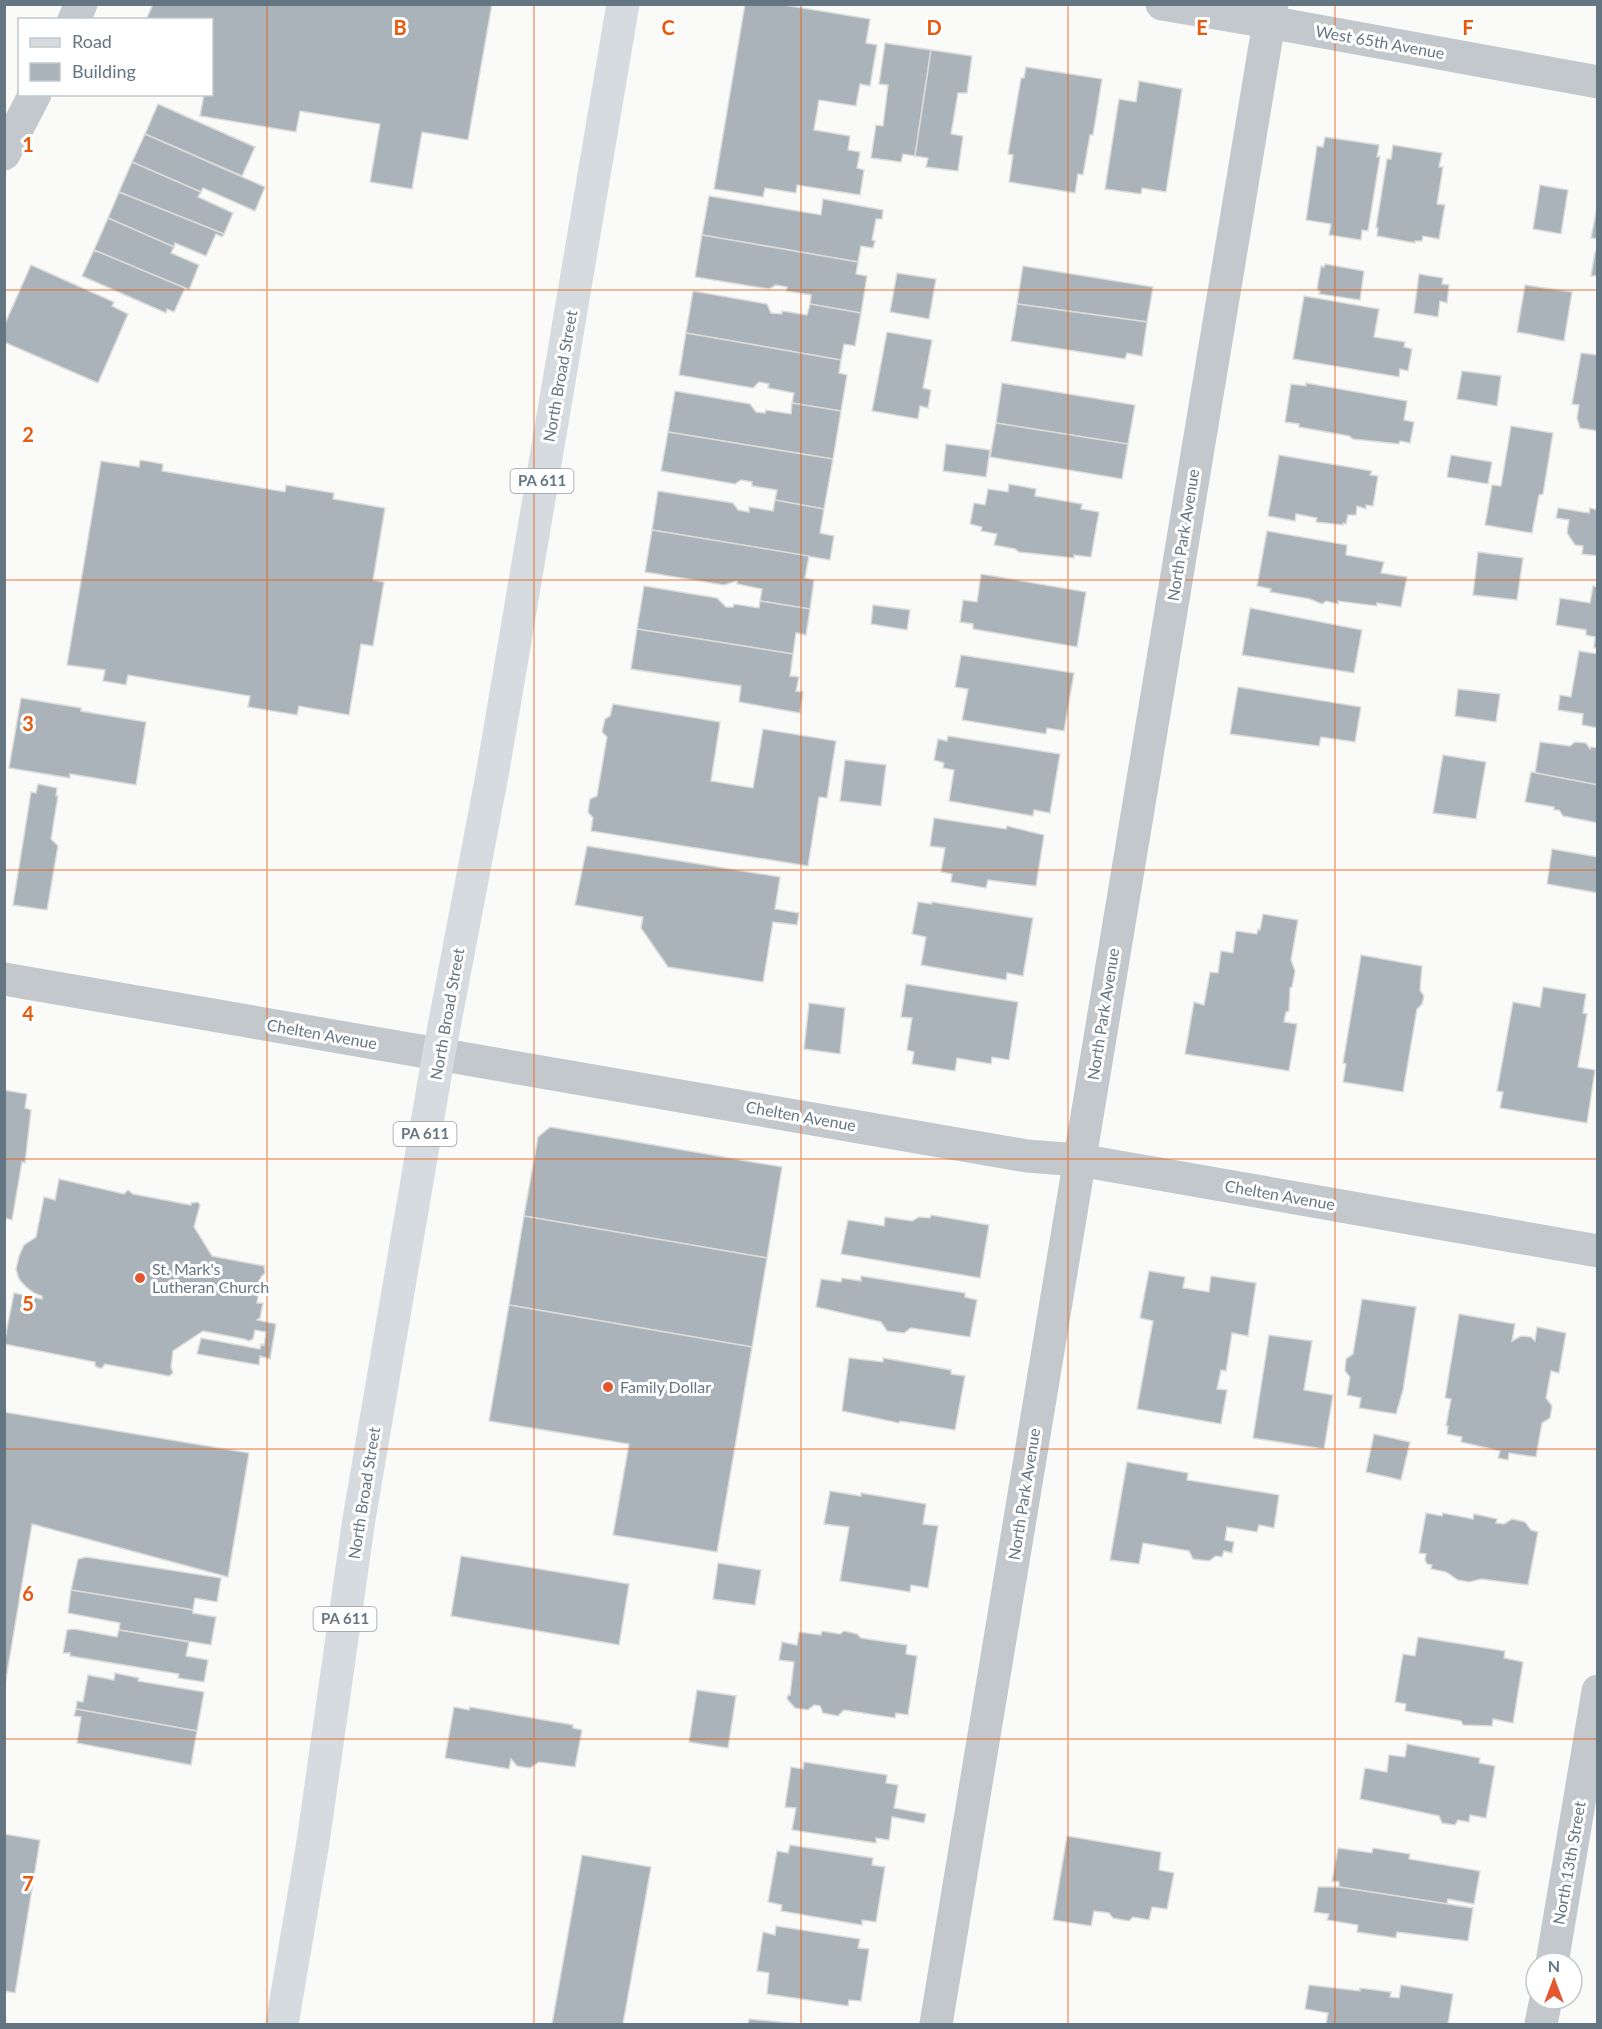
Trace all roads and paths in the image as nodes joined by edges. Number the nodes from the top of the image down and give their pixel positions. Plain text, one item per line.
1 (81, 4) edge
2 (623, 4) edge
3 (1162, 4) edge
4 (1270, 13) edge
5 (75, 18) edge
6 (1598, 82) edge
7 (34, 96) edge
8 (4, 154) edge
9 (4, 979) edge
10 (440, 1053) junction
11 (1079, 1160) junction
12 (1598, 1251) edge
13 (1598, 1691) edge
14 (1554, 1951) edge
15 (282, 2025) edge
16 (936, 2025) edge

1 - 5 street
2 - 10 main road, North Broad Street / PA 611
3 - 4 street, West 65th Avenue
4 - 6 street, West 65th Avenue
4 - 11 street, North Park Avenue
7 - 8 street
9 - 10 street, Chelten Avenue
10 - 11 street, Chelten Avenue
10 - 15 main road, North Broad Street / PA 611
11 - 12 street, Chelten Avenue
11 - 16 street, North Park Avenue
13 - 14 street, North 13th Street

